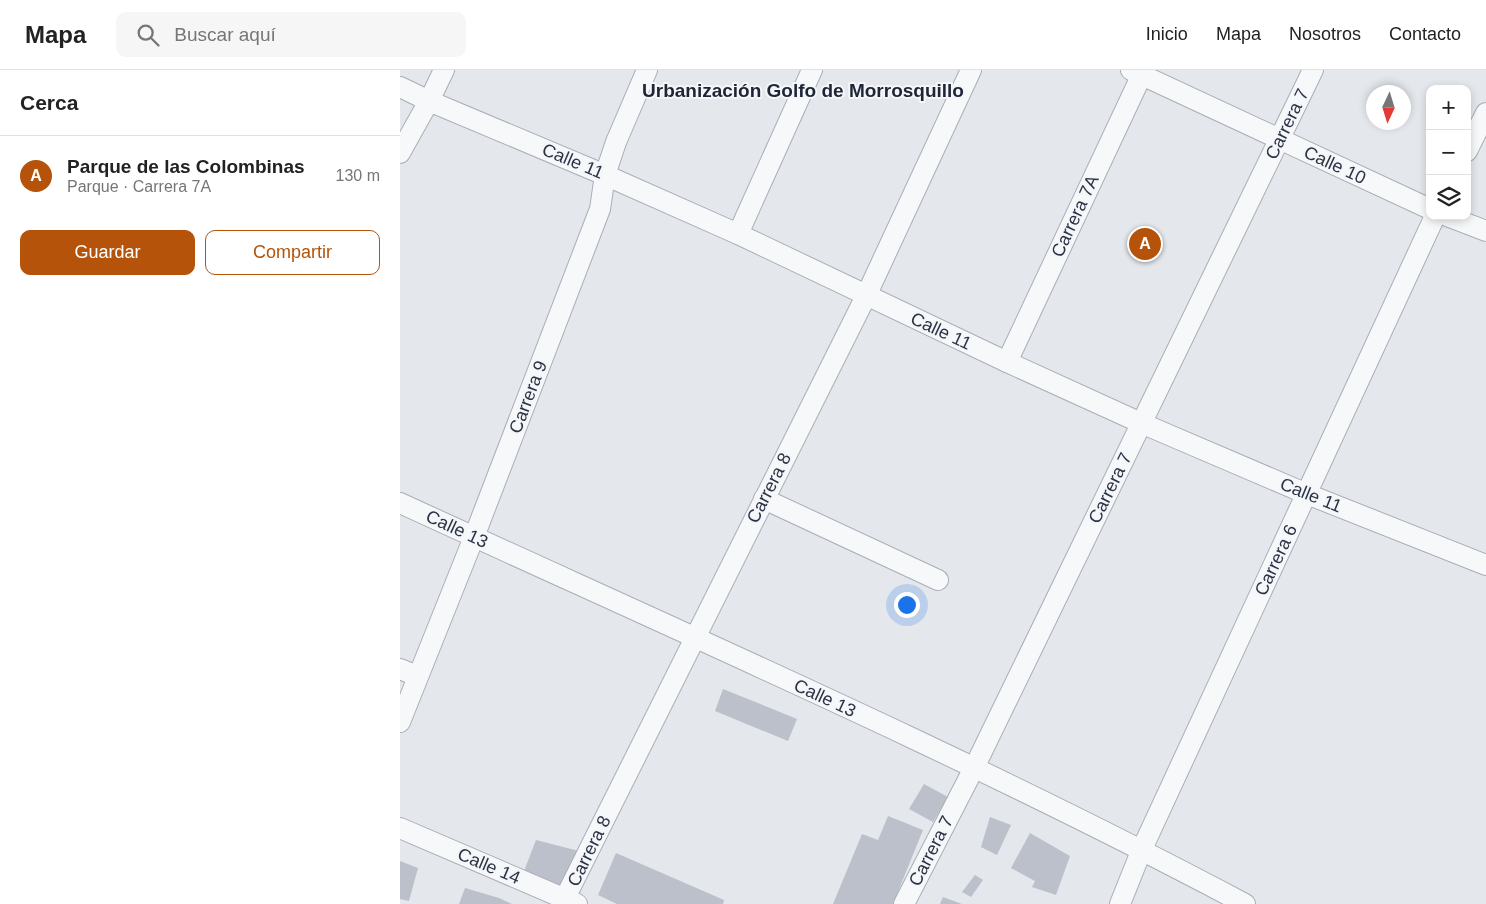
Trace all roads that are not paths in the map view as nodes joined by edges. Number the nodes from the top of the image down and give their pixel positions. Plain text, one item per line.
1 (444, 70) edge
2 (647, 70) edge
3 (812, 70) edge
4 (971, 70) edge
5 (1312, 70) edge
6 (1139, 72) edge
7 (400, 87) edge
8 (429, 101) junction
9 (1486, 113) edge
10 (1280, 140) junction
11 (1471, 142) edge
12 (400, 153) edge
13 (605, 175) junction
14 (1426, 207) edge
15 (1432, 220) edge
16 (1457, 220) edge
17 (1486, 231) edge
18 (738, 234) junction
19 (866, 296) junction
20 (1007, 362) junction
21 (1141, 423) junction
22 (1307, 494) junction
23 (764, 499) junction
24 (400, 503) edge
25 (474, 537) junction
26 (1486, 565) edge
27 (938, 580) dead end
28 (695, 636) junction
29 (409, 673) edge
30 (400, 722) edge
31 (974, 768) junction
32 (400, 828) edge
33 (1142, 849) junction
34 (568, 902) edge
35 (904, 904) edge
36 (1120, 904) edge
37 (1245, 904) edge

1 - 8 street
2 - 13 street, Carrera 9
3 - 18 street
4 - 19 street, Carrera 8
5 - 10 street, Carrera 7
6 - 10 street, Calle 10
6 - 20 street, Carrera 7A
7 - 8 street, Calle 11
8 - 12 street
8 - 13 street, Calle 11
9 - 11 street
10 - 14 street, Calle 10
10 - 21 street, Carrera 7
13 - 18 street, Calle 11
13 - 25 street, Carrera 9
15 - 22 street, Carrera 6
16 - 17 street
18 - 19 street, Calle 11
19 - 20 street, Calle 11
19 - 23 street, Carrera 8
20 - 21 street, Calle 11
21 - 22 street, Calle 11
21 - 31 street, Carrera 7
22 - 26 street, Calle 11
22 - 33 street, Carrera 6
23 - 27 street
23 - 28 street, Carrera 8
24 - 25 street, Calle 13
25 - 28 street, Calle 13
25 - 29 street, Carrera 9
28 - 31 street, Calle 13
28 - 34 street, Carrera 8
29 - 30 street, Carrera 9
31 - 33 street, Calle 13
31 - 35 street, Carrera 7
32 - 34 street, Calle 14
33 - 36 street, Carrera 6
33 - 37 street, Calle 13

